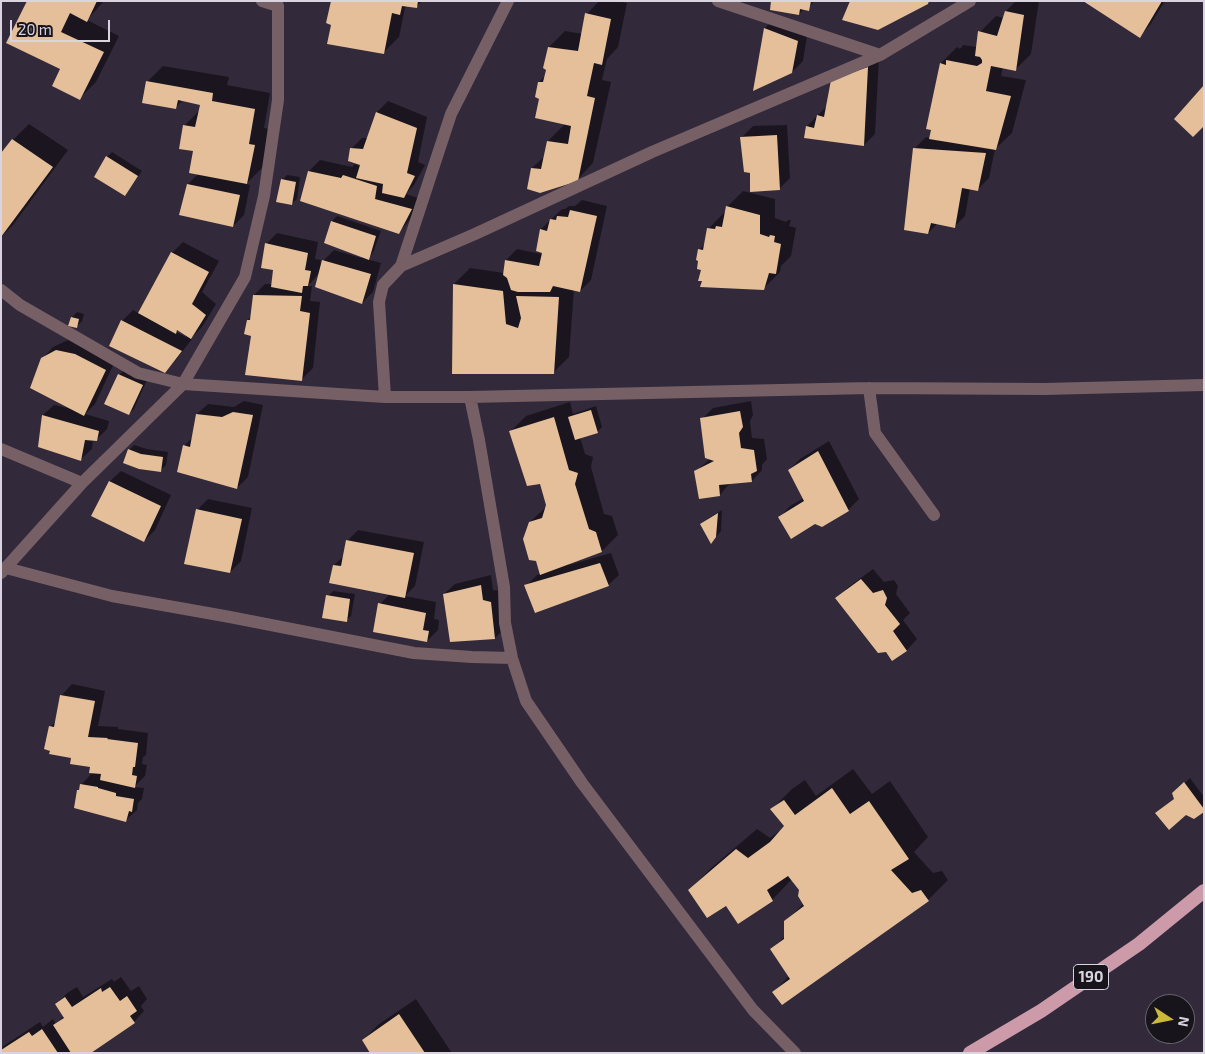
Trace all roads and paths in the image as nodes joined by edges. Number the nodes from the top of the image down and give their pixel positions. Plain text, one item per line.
1 (262, 1) edge
2 (508, 1) edge
3 (718, 1) edge
4 (970, 1) edge
5 (278, 4) edge
6 (880, 55) junction
7 (401, 266) junction
8 (1, 290) edge
9 (183, 384) junction
10 (1204, 385) edge
11 (869, 388) junction
12 (385, 397) junction
13 (470, 397) junction
14 (1, 449) edge
15 (82, 483) junction
16 (934, 514) dead end
17 (4, 570) edge
18 (512, 658) junction
19 (1204, 891) edge
20 (795, 1053) edge
21 (970, 1053) edge

1 - 5 street
2 - 7 street
3 - 6 street
4 - 6 street
5 - 9 street
6 - 7 street
7 - 12 street
8 - 9 street
9 - 12 street
9 - 15 street
10 - 11 street
11 - 13 street
11 - 16 street
12 - 13 street
13 - 18 street
14 - 15 street
15 - 17 street
17 - 18 street
18 - 20 street
19 - 21 highway, 190

